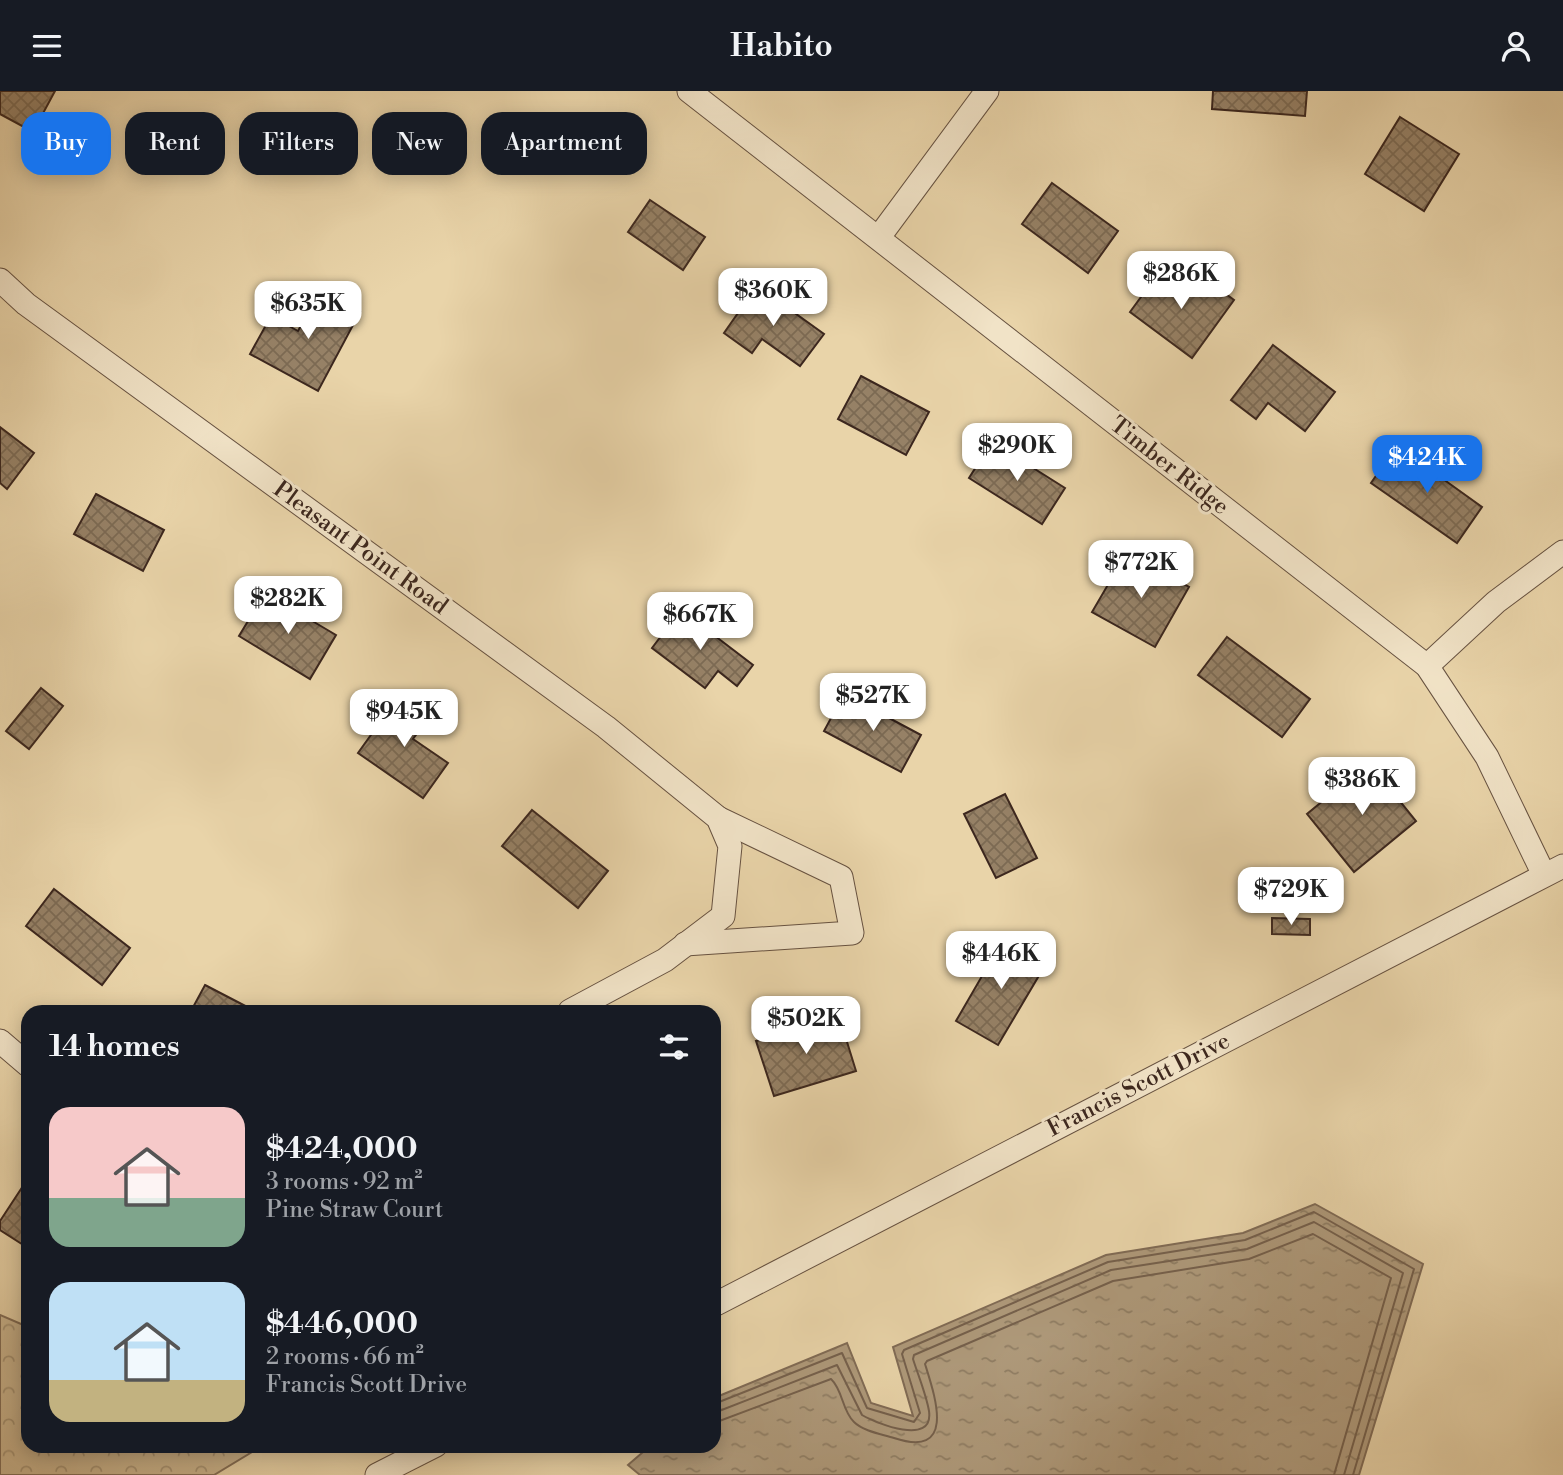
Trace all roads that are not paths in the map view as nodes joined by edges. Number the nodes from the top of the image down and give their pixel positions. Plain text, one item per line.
1 (689, 91) edge
2 (987, 91) edge
3 (879, 237) junction
4 (0, 280) edge
5 (1563, 552) edge
6 (1427, 666) junction
7 (718, 818) junction
8 (1554, 870) edge
9 (685, 944) junction
10 (581, 1005) edge
11 (0, 1041) edge
12 (21, 1059) edge
13 (721, 1301) edge
14 (420, 1453) edge
15 (377, 1475) edge

1 - 3 street, Timber Ridge
2 - 3 street
3 - 6 street, Timber Ridge
4 - 7 street, Pleasant Point Road
5 - 6 street
6 - 8 street, Timber Ridge
7 - 9 street
7 - 9 street, Pleasant Point Road
8 - 13 street, Francis Scott Drive
9 - 10 street
11 - 12 street
14 - 15 street

